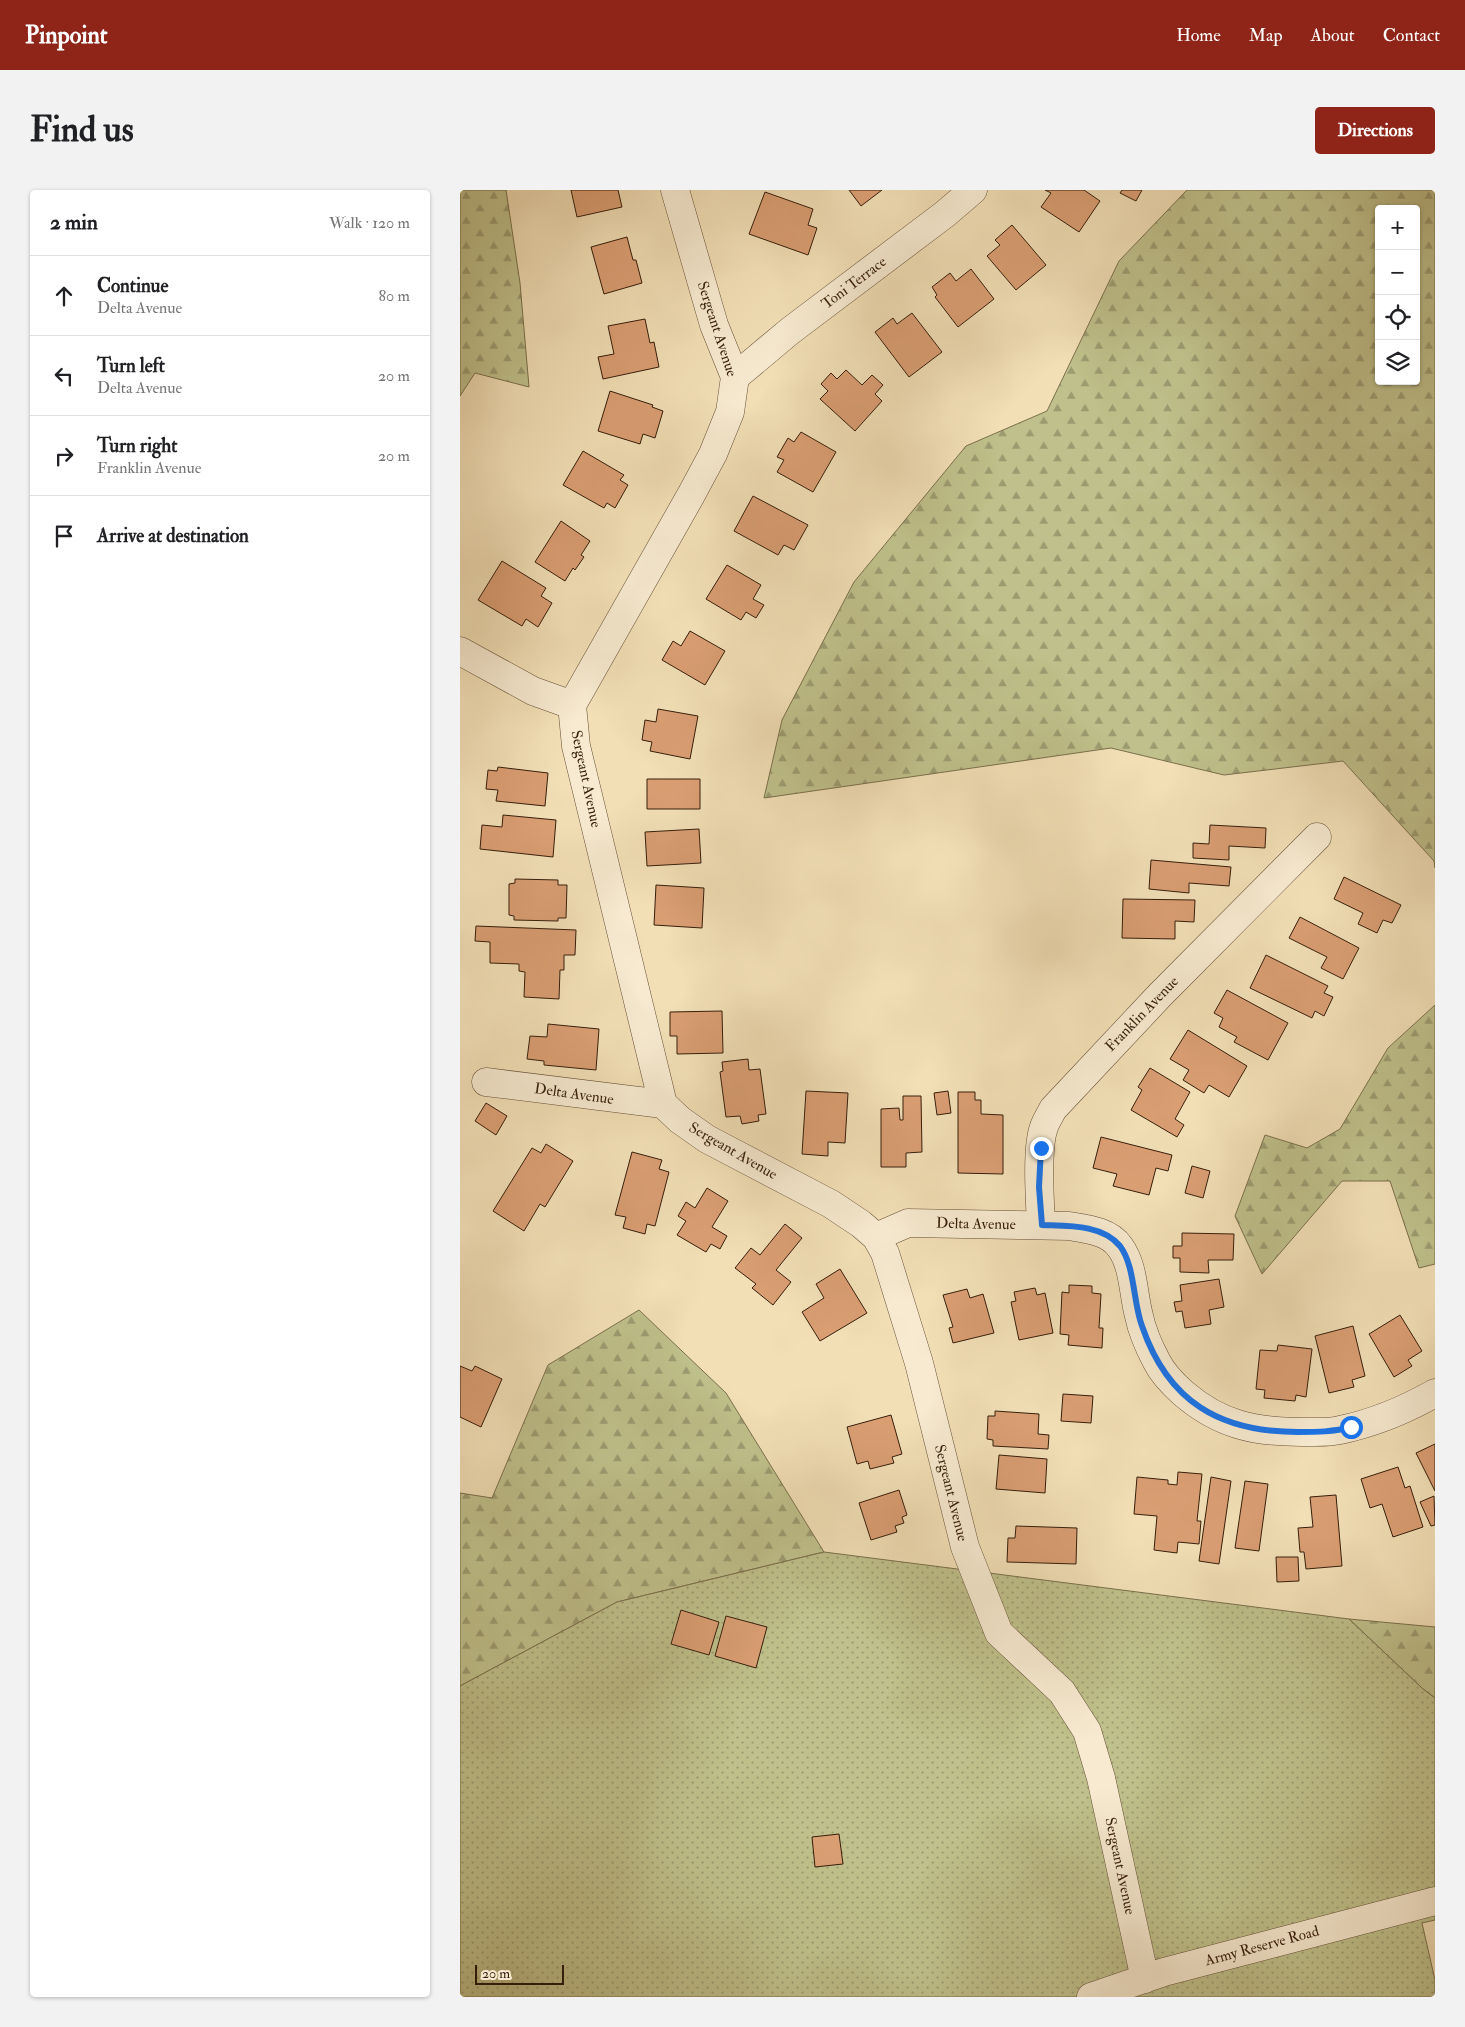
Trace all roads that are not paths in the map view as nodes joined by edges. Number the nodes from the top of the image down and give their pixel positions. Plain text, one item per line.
1 (675, 190) edge
2 (973, 190) edge
3 (735, 377) junction
4 (460, 651) edge
5 (572, 705) junction
6 (1317, 837) dead end
7 (486, 1082) dead end
8 (663, 1104) junction
9 (1042, 1225) junction
10 (876, 1237) junction
11 (1435, 1393) edge
12 (1435, 1901) edge
13 (1145, 1979) junction
14 (1091, 1997) edge

1 - 3 street, Sergeant Avenue
2 - 3 street, Toni Terrace
3 - 5 street, Sergeant Avenue
4 - 5 street
5 - 8 street, Sergeant Avenue
6 - 9 street, Franklin Avenue
7 - 8 street, Delta Avenue
8 - 10 street, Sergeant Avenue
9 - 10 street, Delta Avenue
9 - 11 street, Delta Avenue
10 - 13 street, Sergeant Avenue
12 - 13 street, Army Reserve Road
13 - 14 street, Army Reserve Road

